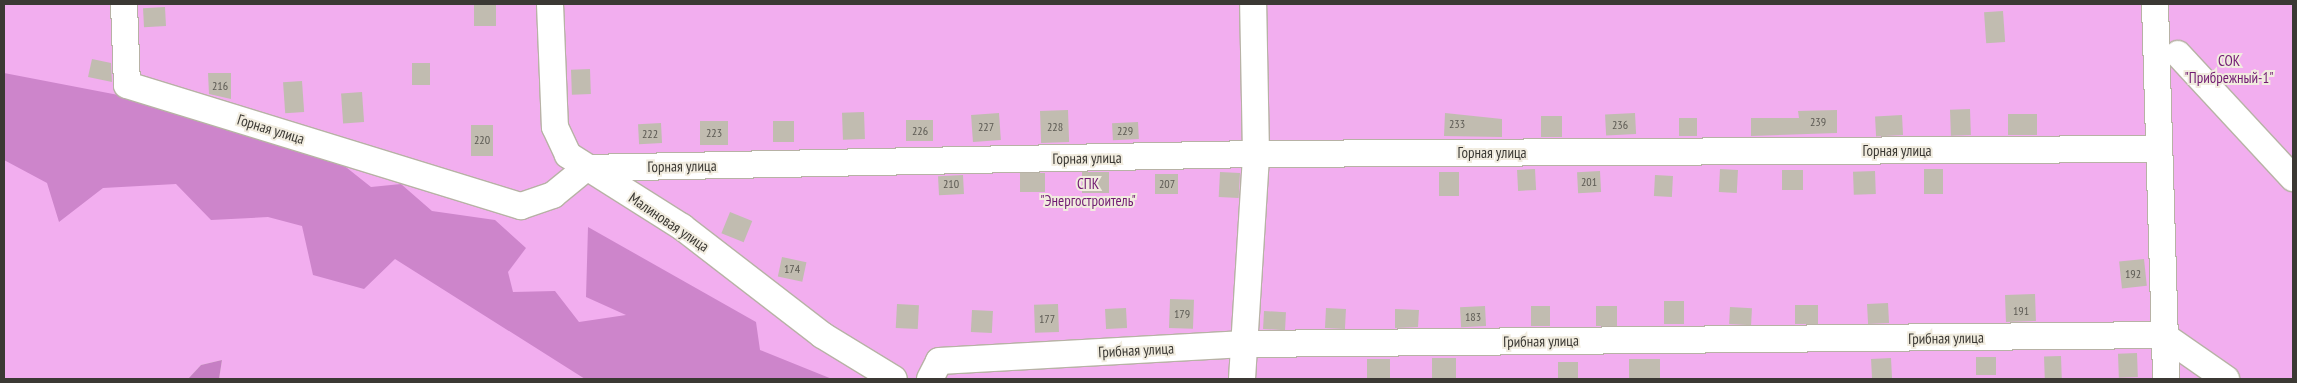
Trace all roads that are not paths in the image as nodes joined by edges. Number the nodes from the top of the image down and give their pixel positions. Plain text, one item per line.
1 (124, 4) edge
2 (550, 4) edge
3 (1253, 4) edge
4 (2155, 4) edge
5 (2178, 54) dead end
6 (2158, 149) junction
7 (1256, 154) junction
8 (586, 168) junction
9 (2293, 178) edge
10 (2163, 336) junction
11 (1245, 344) junction
12 (894, 379) edge
13 (930, 379) edge
14 (1242, 379) edge
15 (2166, 379) edge
16 (2226, 379) edge

1 - 8 street, Горная улица
2 - 8 street, Малиновая улица
3 - 7 street
4 - 6 street
5 - 9 street
6 - 7 street, Горная улица
6 - 10 street
7 - 8 street, Горная улица
7 - 11 street
8 - 12 street, Малиновая улица
10 - 11 street, Грибная улица
10 - 15 street
10 - 16 street
11 - 13 street, Грибная улица
11 - 14 street

